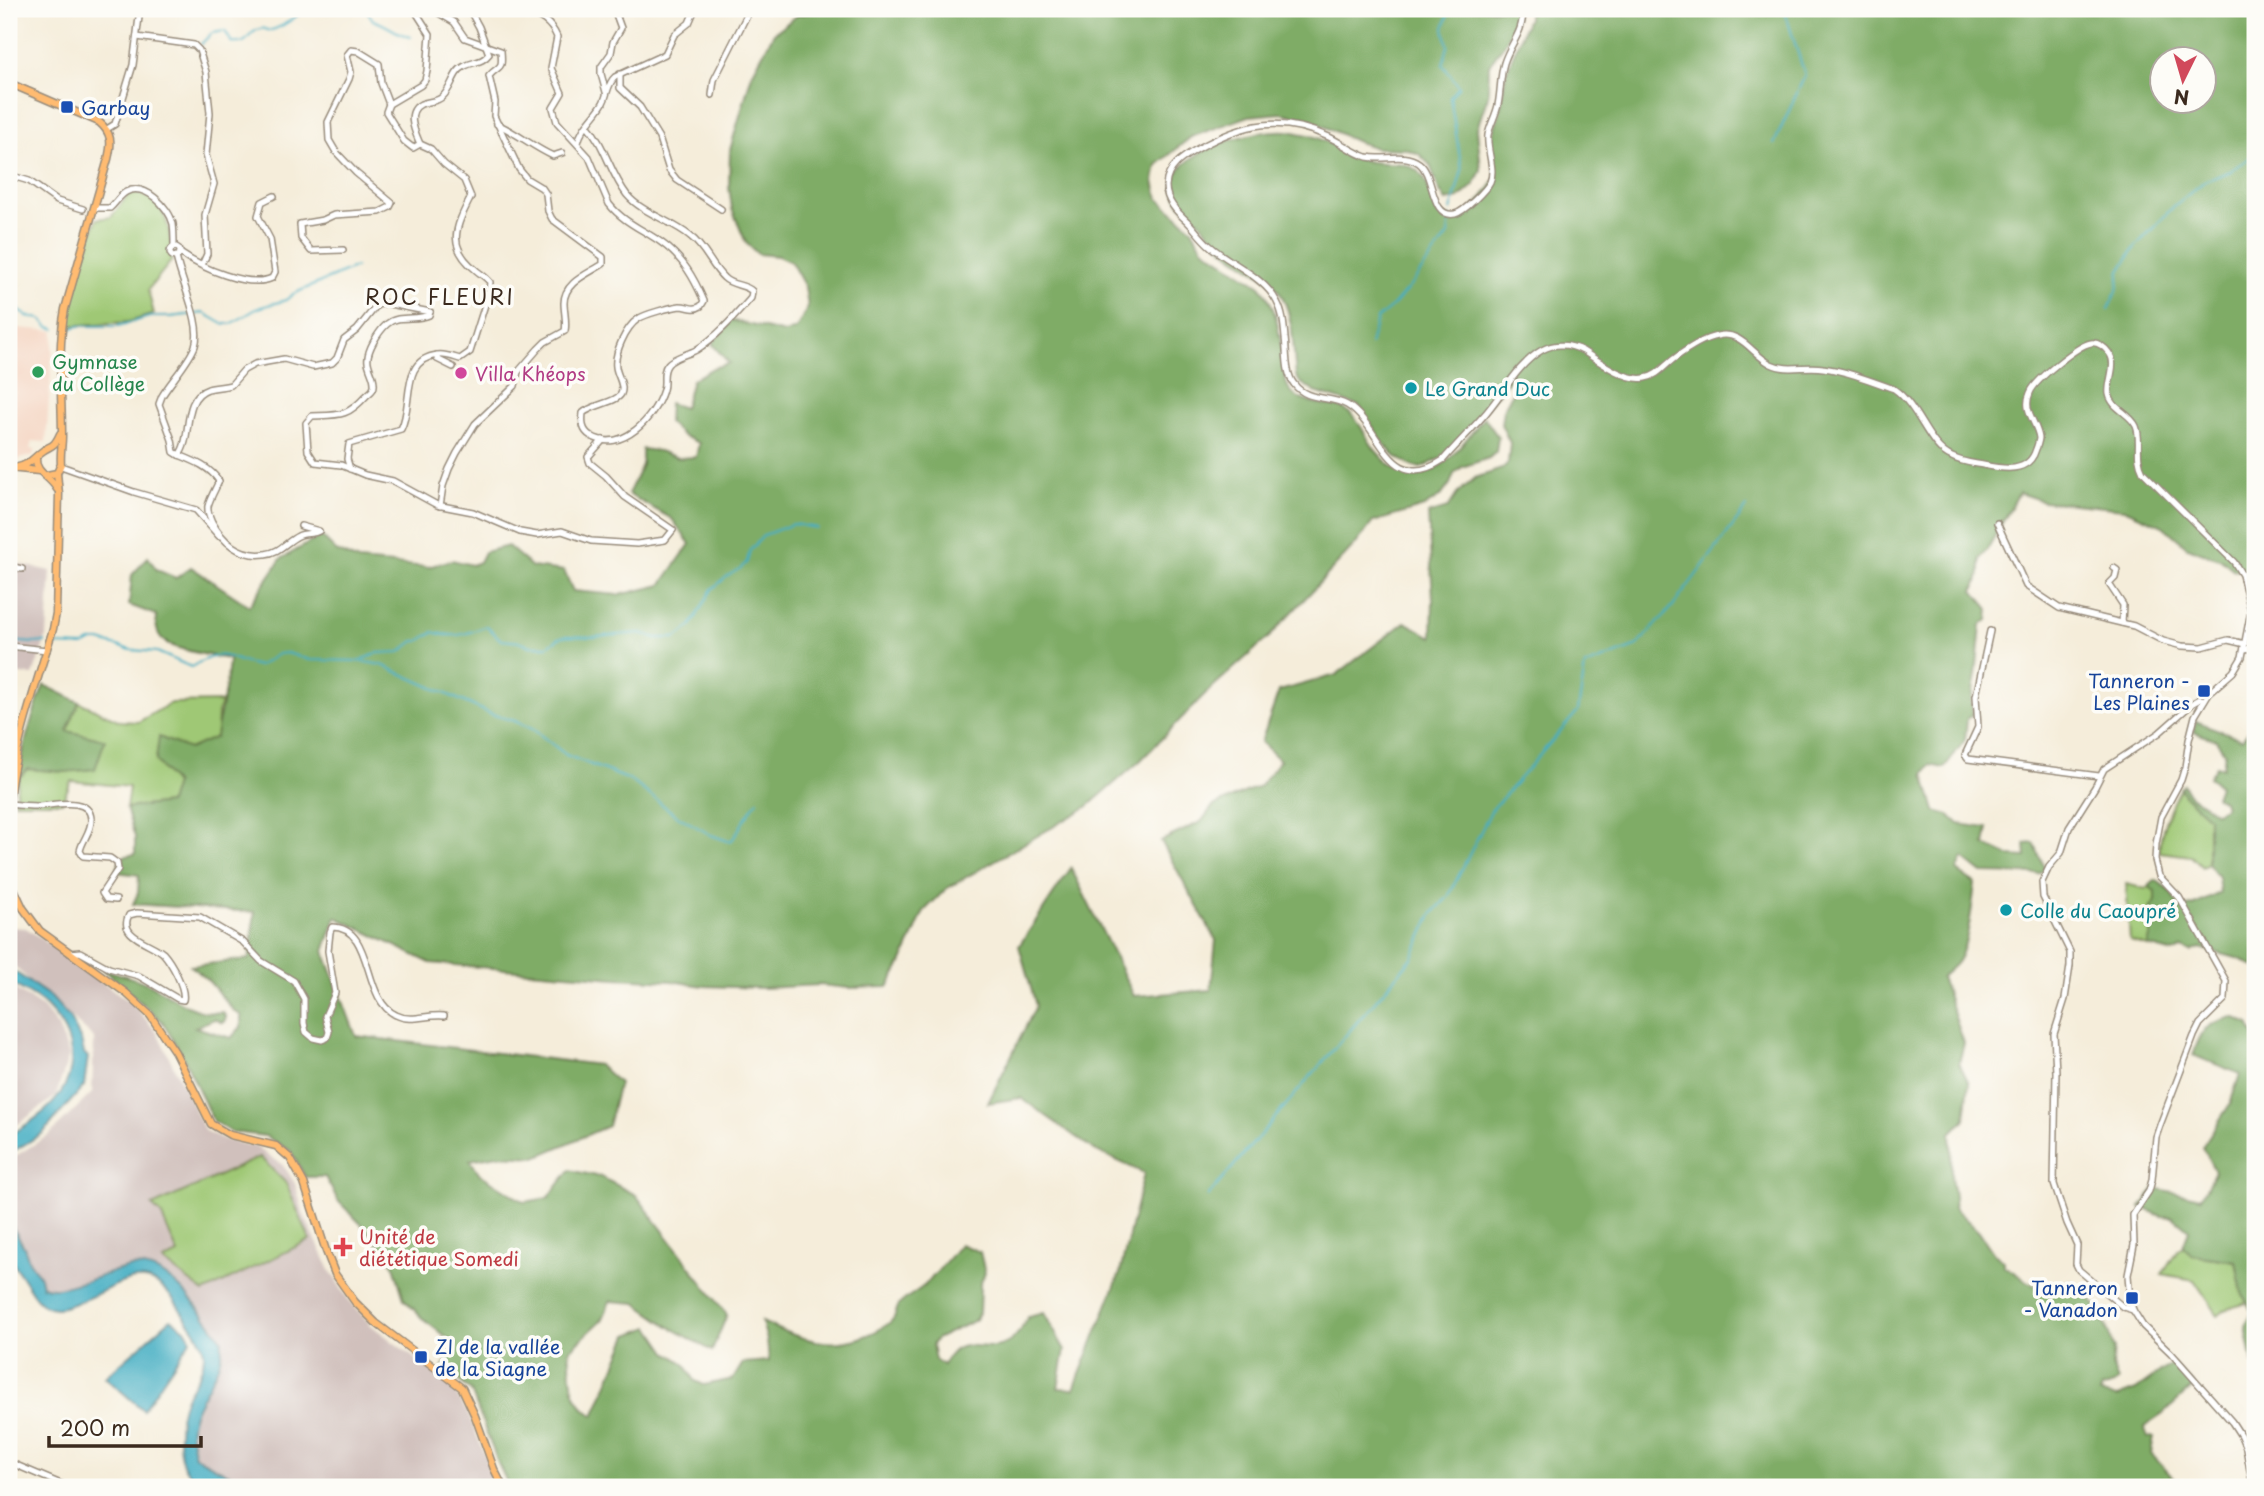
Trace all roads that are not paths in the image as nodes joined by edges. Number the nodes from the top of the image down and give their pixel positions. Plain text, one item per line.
1 (140, 9) edge
2 (414, 9) edge
3 (432, 9) edge
4 (469, 9) edge
5 (522, 9) edge
6 (614, 9) edge
7 (695, 9) edge
8 (750, 9) edge
9 (1523, 9) edge
10 (136, 37) junction
11 (487, 47) junction
12 (620, 74) junction
13 (9, 83) edge
14 (607, 93) junction
15 (712, 95) dead end
16 (389, 104) junction
17 (498, 124) junction
18 (587, 125) junction
19 (107, 130) junction
20 (578, 143) junction
21 (420, 144) junction
22 (562, 153) dead end
23 (9, 175) edge
24 (274, 196) dead end
25 (95, 208) junction
26 (83, 209) dead end
27 (721, 209) dead end
28 (343, 250) dead end
29 (178, 255) junction
30 (202, 265) junction
31 (437, 355) junction
32 (453, 368) dead end
33 (61, 425) junction
34 (603, 440) junction
35 (48, 450) junction
36 (179, 455) junction
37 (60, 456) junction
38 (36, 458) junction
39 (12, 468) edge
40 (59, 469) junction
41 (350, 469) junction
42 (39, 471) junction
43 (47, 475) junction
44 (59, 494) junction
45 (440, 506) junction
46 (1997, 523) dead end
47 (301, 526) dead end
48 (222, 538) junction
49 (9, 566) edge
50 (2114, 568) dead end
51 (22, 569) dead end
52 (2122, 624) junction
53 (1990, 631) dead end
54 (9, 646) edge
55 (2244, 647) junction
56 (2255, 648) edge
57 (47, 650) junction
58 (2204, 700) junction
59 (2099, 776) junction
60 (9, 803) edge
61 (9, 878) edge
62 (116, 900) dead end
63 (69, 953) junction
64 (444, 1016) dead end
65 (2133, 1310) junction
66 (9, 1462) edge
67 (9, 1476) edge
68 (17, 1487) edge
69 (68, 1487) edge
70 (503, 1487) edge
71 (2253, 1487) edge

1 - 10 street
2 - 16 street
3 - 11 street
4 - 11 street
5 - 20 street
6 - 14 street
7 - 12 street
8 - 15 street
9 - 55 street
10 - 19 street
10 - 30 street
11 - 17 street
11 - 21 street
12 - 14 street
12 - 27 street
13 - 19 main road
14 - 18 street
16 - 21 street
16 - 28 street
17 - 22 street
17 - 45 street
18 - 20 street
18 - 34 street
19 - 25 main road
20 - 34 street
21 - 31 street
23 - 26 street
24 - 30 street
25 - 29 street
25 - 33 main road
29 - 30 street
29 - 36 street
31 - 32 street
31 - 41 street
33 - 35 main road
33 - 37 main road
34 - 45 street
35 - 37 main road
35 - 38 main road
36 - 41 street
36 - 48 street
37 - 40 main road
38 - 39 main road
38 - 42 main road
39 - 42 main road
40 - 43 main road
40 - 44 main road
40 - 48 street
41 - 45 street
42 - 43 main road
43 - 44 main road
44 - 57 main road
46 - 52 street
47 - 48 street
49 - 51 street
50 - 52 street
52 - 55 street
53 - 59 street
54 - 57 street
55 - 56 street
55 - 58 street
57 - 60 main road
58 - 59 street
58 - 65 street
59 - 65 street
60 - 62 street
61 - 63 main road
63 - 64 street
63 - 70 main road
65 - 71 street
66 - 69 street
67 - 68 street

